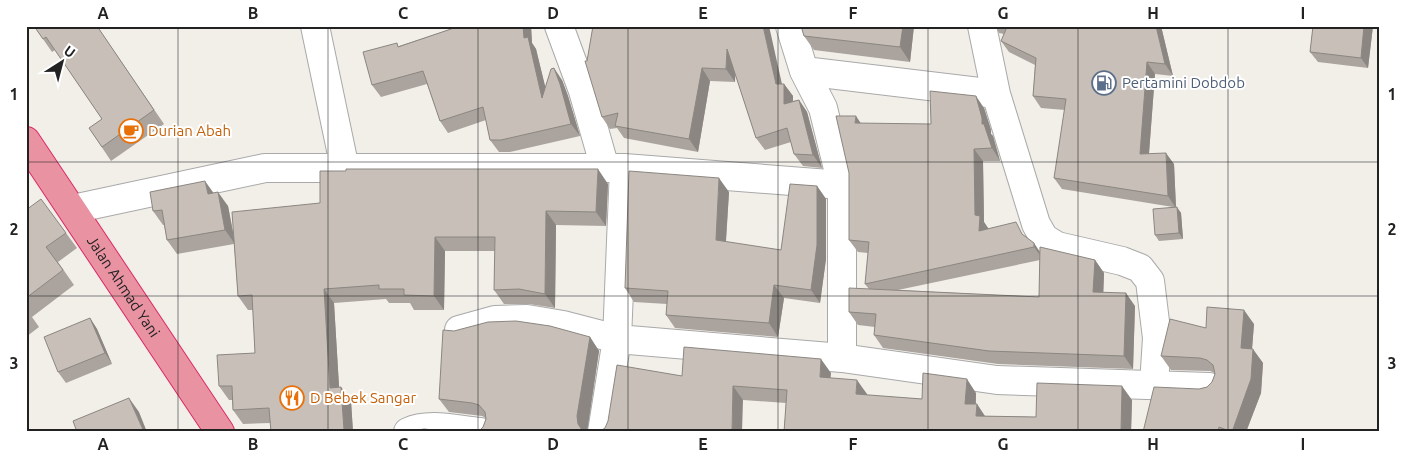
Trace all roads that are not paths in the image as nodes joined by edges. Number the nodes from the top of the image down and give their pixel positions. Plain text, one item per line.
1 (315, 26) edge
2 (559, 26) edge
3 (790, 26) edge
4 (982, 26) edge
5 (804, 71) junction
6 (996, 94) junction
7 (26, 141) edge
8 (614, 168) junction
9 (345, 169) junction
10 (842, 184) junction
11 (73, 209) junction
12 (459, 330) edge
13 (617, 339) junction
14 (842, 358) junction
15 (1154, 385) junction
16 (1209, 387) edge
17 (220, 432) edge
18 (408, 432) edge
19 (480, 432) edge
20 (602, 432) edge

1 - 9 street
2 - 8 street
3 - 5 street
4 - 6 street
5 - 6 street
5 - 10 street
6 - 15 street
7 - 11 highway, Jalan Ahmad Yani
8 - 9 street
8 - 10 street
8 - 13 street
9 - 11 street
10 - 14 street
11 - 17 highway, Jalan Ahmad Yani
12 - 13 street
13 - 14 street
13 - 20 street
14 - 15 street
15 - 16 street
18 - 19 street

